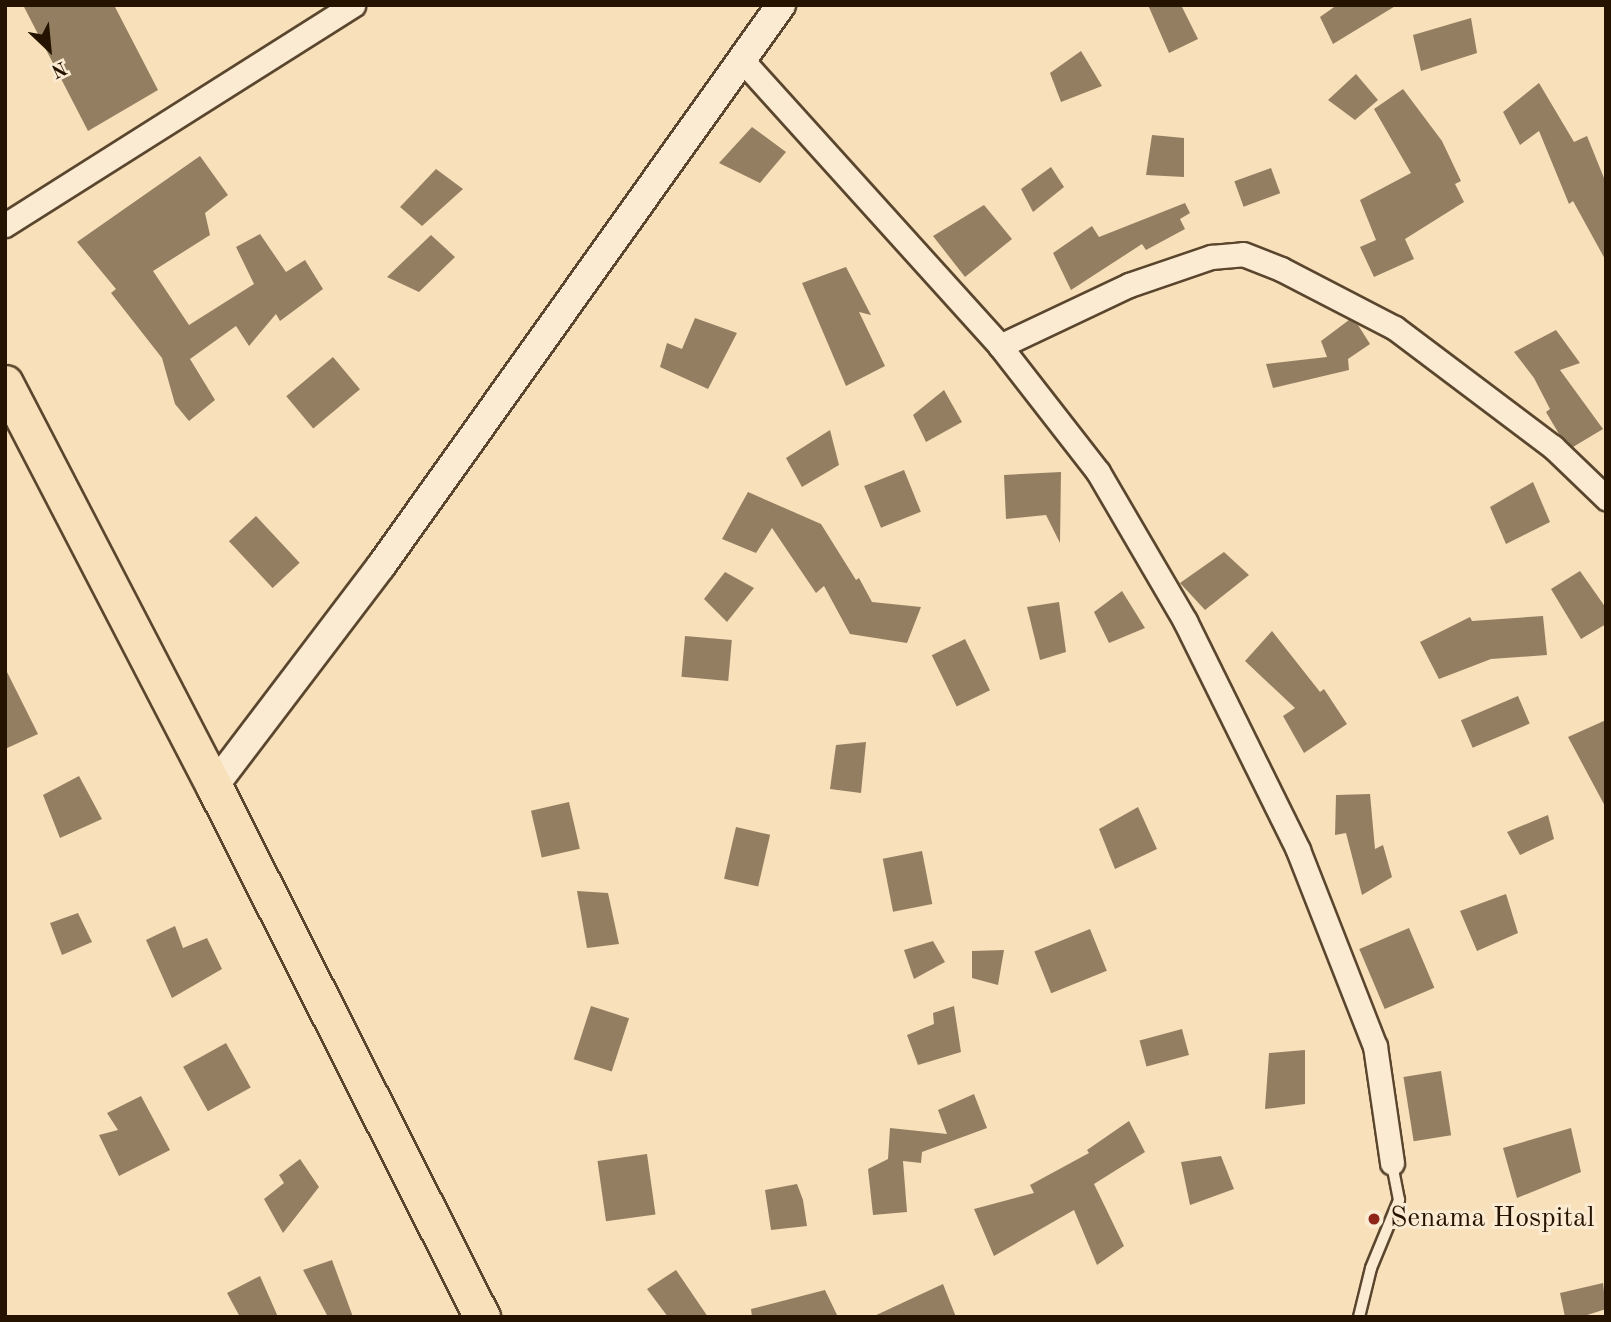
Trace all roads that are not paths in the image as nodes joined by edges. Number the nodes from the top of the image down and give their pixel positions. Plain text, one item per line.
1 (353, 5) edge
2 (781, 5) edge
3 (742, 60) junction
4 (5, 225) edge
5 (1000, 346) junction
6 (5, 383) edge
7 (14, 423) edge
8 (1606, 498) edge
9 (214, 786) junction
10 (1392, 1163) joint
11 (482, 1317) edge
12 (1359, 1317) edge

1 - 4 street
2 - 3 street
3 - 5 street
3 - 9 street
5 - 8 street
5 - 10 street
6 - 7 main road
7 - 9 main road
9 - 11 main road
10 - 12 lane

